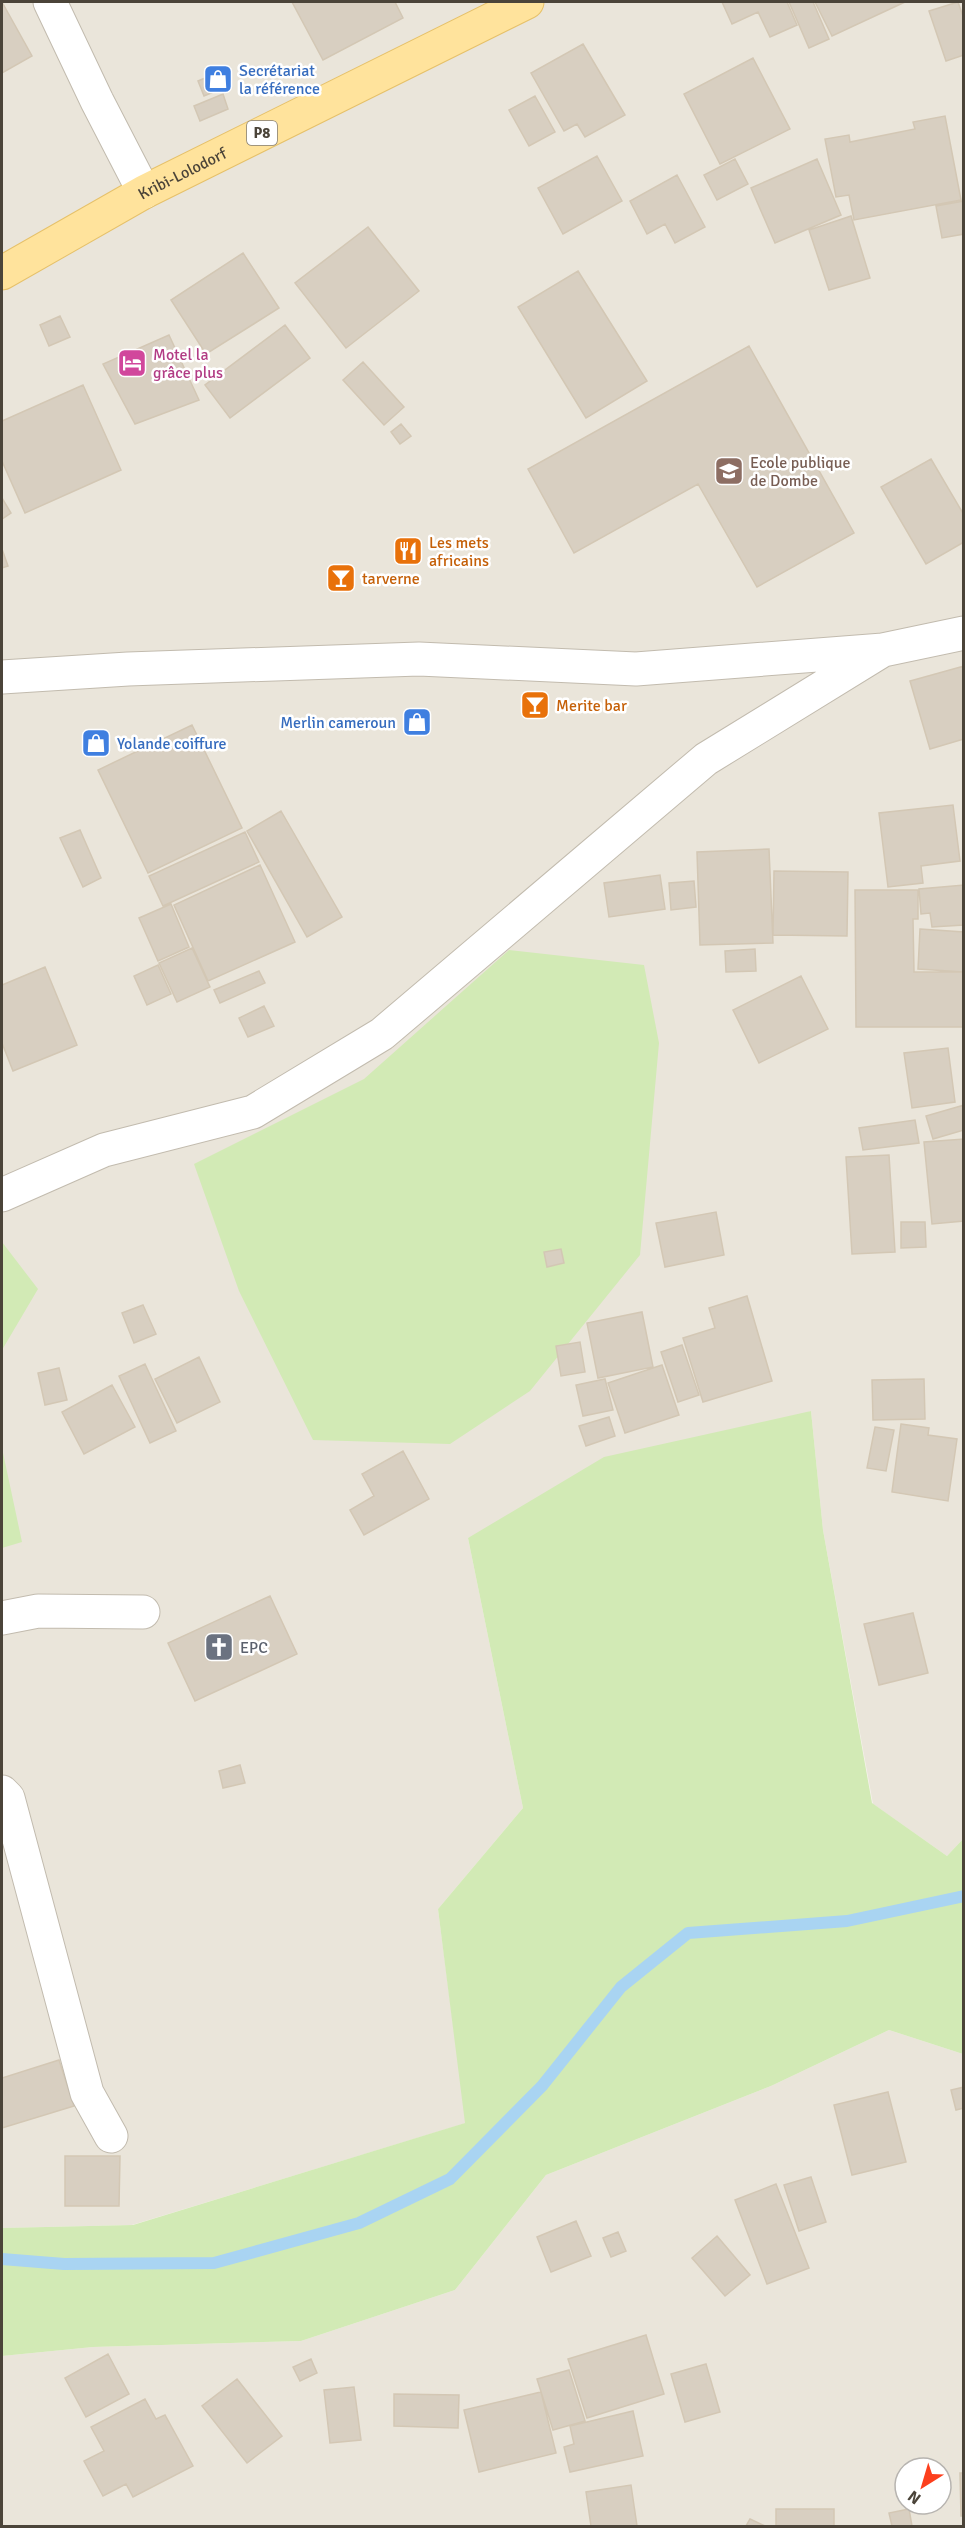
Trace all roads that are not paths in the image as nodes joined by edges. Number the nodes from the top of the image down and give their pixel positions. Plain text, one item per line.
1 (50, 2) edge
2 (527, 2) edge
3 (144, 192) junction
4 (2, 273) edge
5 (963, 633) edge
6 (883, 650) junction
7 (2, 677) edge
8 (2, 1195) edge
9 (143, 1612) dead end
10 (2, 1618) edge
11 (2, 1792) edge
12 (111, 2136) dead end

1 - 3 street
2 - 3 main road, Kribi-Lolodorf / P8
3 - 4 main road, Kribi-Lolodorf / P8
5 - 6 street
6 - 7 street
6 - 8 street
9 - 10 street
11 - 12 street

